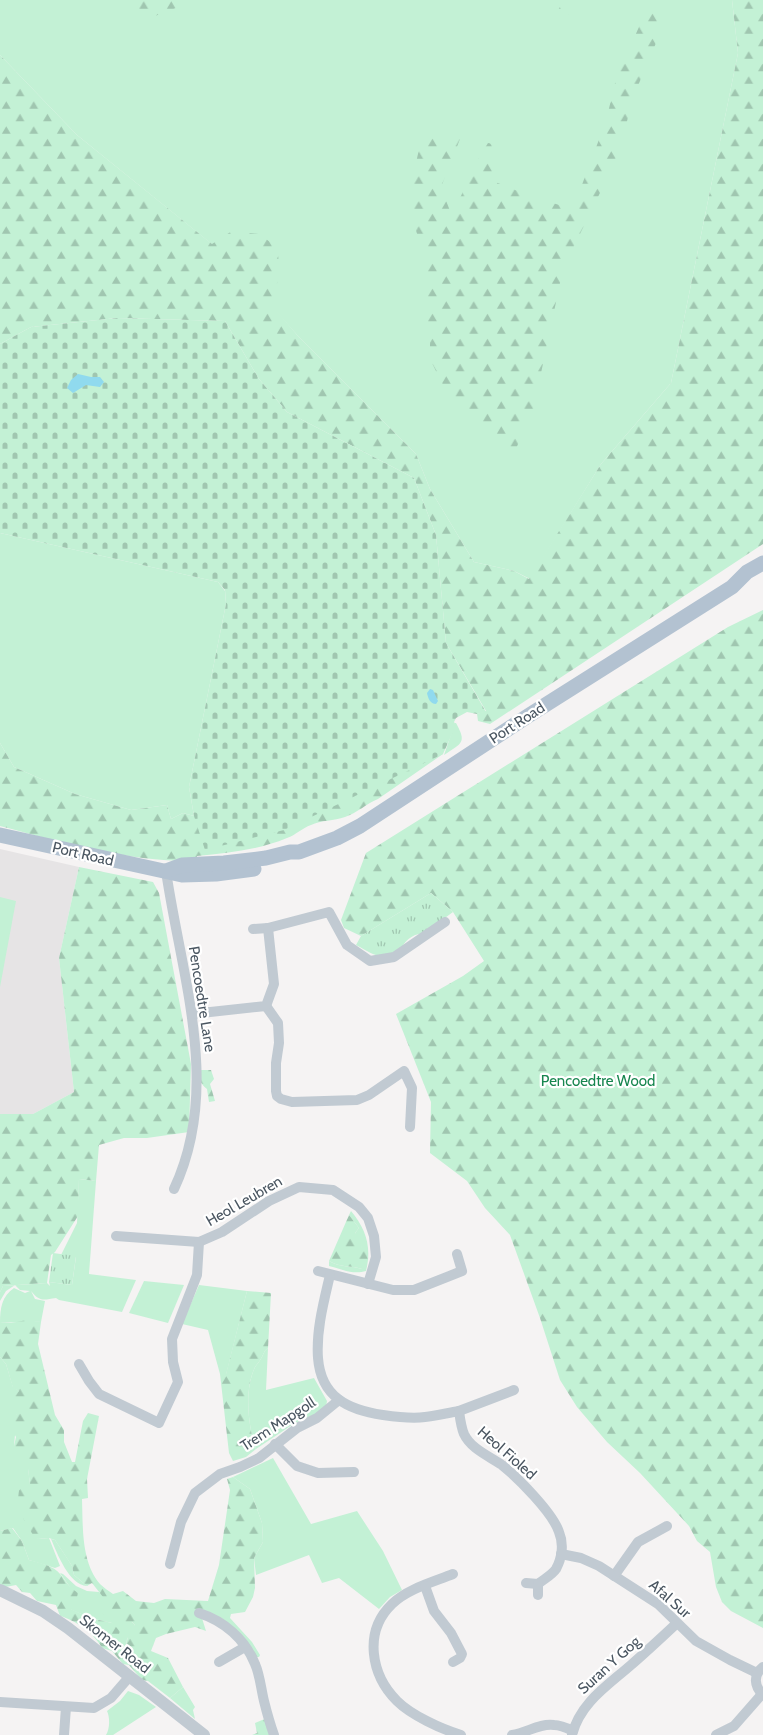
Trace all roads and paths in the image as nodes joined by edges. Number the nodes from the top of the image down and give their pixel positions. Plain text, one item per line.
1 (763, 563) edge
2 (763, 574) edge
3 (732, 586) junction
4 (0, 835) edge
5 (166, 871) junction
6 (445, 922) dead end
7 (268, 928) junction
8 (252, 929) dead end
9 (266, 1006) junction
10 (192, 1014) junction
11 (410, 1127) dead end
12 (174, 1189) dead end
13 (116, 1236) dead end
14 (199, 1242) junction
15 (457, 1254) dead end
16 (318, 1271) dead end
17 (330, 1275) junction
18 (368, 1284) junction
19 (79, 1364) dead end
20 (514, 1390) dead end
21 (338, 1400) junction
22 (459, 1411) junction
23 (275, 1444) junction
24 (354, 1472) dead end
25 (666, 1526) dead end
26 (561, 1554) junction
27 (170, 1564) dead end
28 (453, 1574) dead end
29 (614, 1576) junction
30 (526, 1583) dead end
31 (538, 1584) junction
32 (425, 1586) junction
33 (0, 1590) edge
34 (538, 1595) dead end
35 (199, 1613) dead end
36 (676, 1624) junction
37 (245, 1647) junction
38 (218, 1662) dead end
39 (453, 1662) dead end
40 (760, 1670) edge
41 (130, 1676) junction
42 (763, 1694) edge
43 (0, 1702) edge
44 (66, 1707) junction
45 (440, 1732) edge
46 (573, 1733) edge
47 (64, 1735) edge
48 (204, 1735) edge
49 (274, 1735) edge
50 (461, 1735) edge
51 (512, 1735) edge
52 (716, 1735) edge

1 - 3 main road, Port Road
2 - 3 main road, Port Road
3 - 5 main road, Port Road
4 - 5 main road, Port Road
5 - 10 street, Pencoedtre Lane
6 - 7 street
7 - 8 street
7 - 9 street
9 - 10 street
9 - 11 street
10 - 12 street, Pencoedtre Lane
13 - 14 street, Heol Leubren
14 - 18 street, Heol Leubren
14 - 19 street
15 - 18 street
16 - 17 street
17 - 18 street
17 - 21 street
20 - 22 street
21 - 22 street
21 - 23 street, Trem Mapgoll
22 - 26 street, Heol Fioled
23 - 24 street
23 - 27 street, Trem Mapgoll
25 - 29 street
26 - 29 street, Afal Sur
26 - 31 street
28 - 32 street
29 - 36 street, Afal Sur
30 - 31 street
31 - 34 street
32 - 39 street
32 - 45 street
33 - 41 street, Skomer Road
35 - 37 street
36 - 40 street, Afal Sur
36 - 46 street, Suran Y Gog
37 - 38 street
37 - 49 street
40 - 42 street
41 - 44 street
41 - 48 street, Skomer Road
42 - 52 street
43 - 44 street
44 - 47 street
45 - 50 street
46 - 51 street

